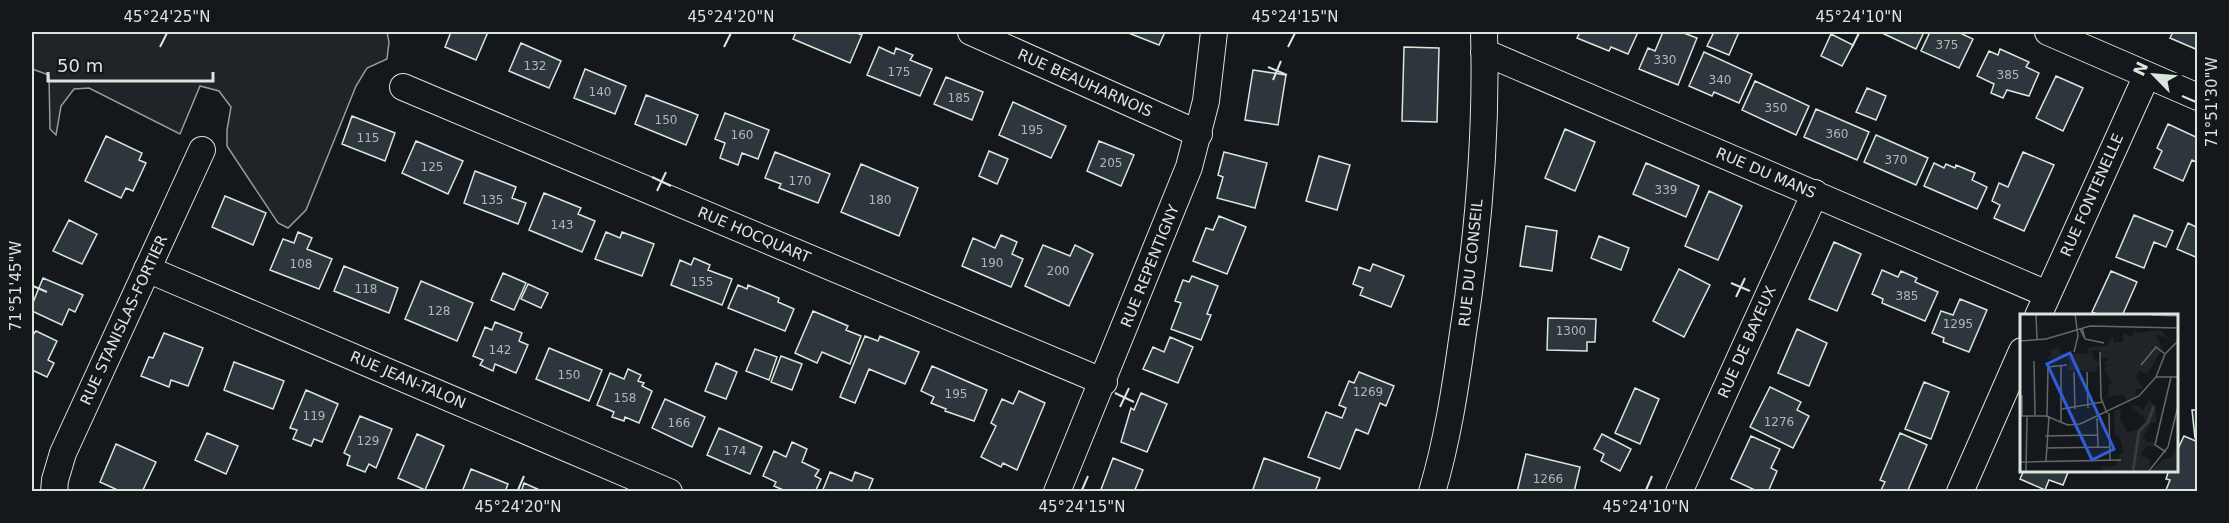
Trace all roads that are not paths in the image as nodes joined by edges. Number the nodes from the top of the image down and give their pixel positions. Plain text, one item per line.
1 (970, 32) edge
2 (1214, 32) edge
3 (2048, 32) edge
4 (1484, 42) edge
5 (2147, 75) junction
6 (403, 87) dead end
7 (2198, 98) edge
8 (1199, 134) junction
9 (202, 150) dead end
10 (1815, 194) junction
11 (147, 269) junction
12 (2042, 305) edge
13 (2020, 356) edge
14 (1104, 382) junction
15 (54, 492) edge
16 (669, 492) edge
17 (1057, 492) edge
18 (1432, 492) edge
19 (1679, 492) edge
20 (1960, 492) edge

1 - 8 street, RUE BEAUHARNOIS
2 - 8 street, RUE REPENTIGNY
3 - 5 street
4 - 10 street, RUE DU MANS
4 - 18 street, RUE DU CONSEIL
5 - 7 street
5 - 12 street, RUE FONTENELLE
6 - 14 street, RUE HOCQUART
8 - 14 street, RUE REPENTIGNY
9 - 11 street, RUE STANISLAS-FORTIER
10 - 12 street, RUE DU MANS
10 - 19 street, RUE DE BAYEUX
11 - 15 street, RUE STANISLAS-FORTIER
11 - 16 street, RUE JEAN-TALON
13 - 20 street
14 - 17 street, RUE REPENTIGNY

